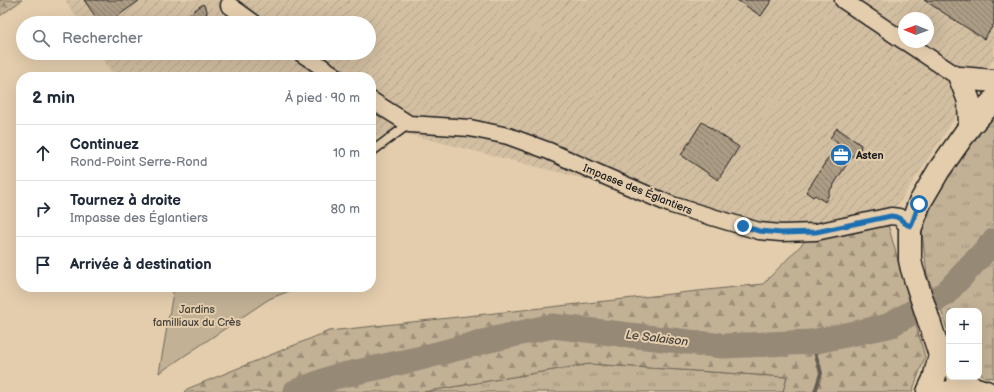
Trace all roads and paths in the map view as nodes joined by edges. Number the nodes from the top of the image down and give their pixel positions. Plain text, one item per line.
1 (843, 0) edge
2 (228, 2) edge
3 (231, 16) edge
4 (245, 16) edge
5 (898, 36) edge
6 (915, 48) edge
7 (312, 60) edge
8 (330, 72) edge
9 (960, 78) junction
10 (994, 81) edge
11 (994, 100) edge
12 (376, 103) edge
13 (409, 124) junction
14 (970, 126) junction
15 (376, 148) edge
16 (911, 226) junction
17 (942, 355) edge
18 (928, 392) edge

1 - 5 street
2 - 3 street
2 - 4 street
6 - 9 street
7 - 8 street
9 - 10 main road
9 - 14 main road
11 - 14 main road
12 - 13 street, Impasse des Églantiers
13 - 15 lane
13 - 16 street, Impasse des Églantiers
14 - 16 main road
16 - 17 main road
17 - 18 main road

